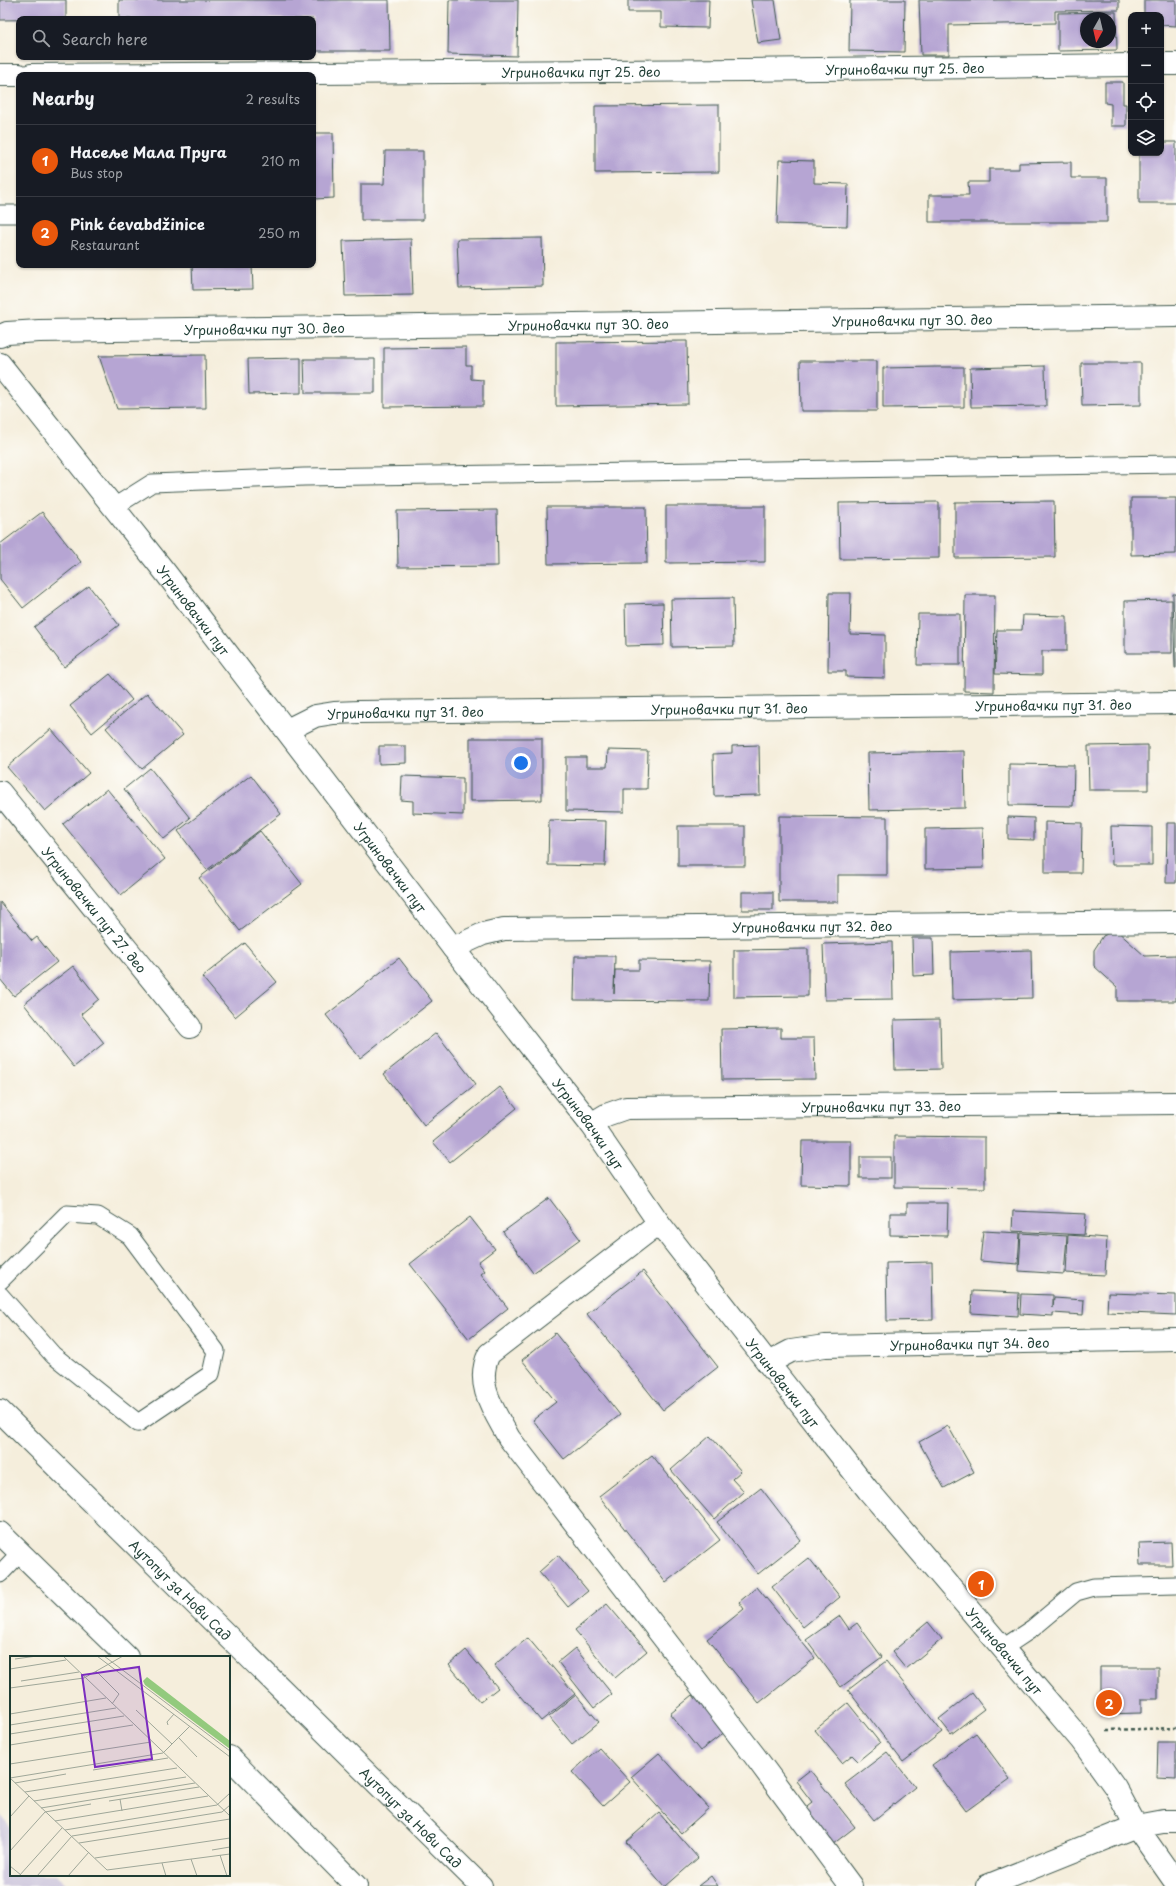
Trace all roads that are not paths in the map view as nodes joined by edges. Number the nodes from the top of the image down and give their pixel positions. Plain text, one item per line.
1 (1164, 64) edge
2 (1176, 64) edge
3 (1128, 65) edge
4 (316, 73) edge
5 (0, 75) edge
6 (16, 75) edge
7 (0, 214) edge
8 (16, 214) edge
9 (1176, 316) edge
10 (0, 336) edge
11 (0, 364) edge
12 (1176, 464) edge
13 (114, 507) junction
14 (1176, 703) edge
15 (287, 730) junction
16 (0, 792) edge
17 (1176, 922) edge
18 (452, 948) junction
19 (190, 1027) dead end
20 (1176, 1103) edge
21 (591, 1124) junction
22 (659, 1223) junction
23 (0, 1281) edge
24 (0, 1295) edge
25 (1176, 1339) edge
26 (768, 1363) junction
27 (0, 1411) edge
28 (0, 1533) edge
29 (20, 1553) junction
30 (0, 1574) edge
31 (1176, 1585) edge
32 (1003, 1648) junction
33 (125, 1656) edge
34 (230, 1758) edge
35 (1176, 1821) edge
36 (1136, 1826) junction
37 (1176, 1883) edge
38 (356, 1886) edge
39 (481, 1886) edge
40 (851, 1886) edge
41 (987, 1886) edge

1 - 2 street
3 - 4 street, Угриновачки пут 25. део
5 - 6 street
7 - 8 lane
9 - 10 street, Угриновачки пут 30. део
11 - 13 street, Угриновачки пут
12 - 13 lane
13 - 15 street, Угриновачки пут
14 - 15 street, Угриновачки пут 31. део
15 - 18 street, Угриновачки пут
16 - 19 street, Угриновачки пут 27. део
17 - 18 street, Угриновачки пут 32. део
18 - 21 street, Угриновачки пут
20 - 21 street, Угриновачки пут 33. део
21 - 22 street, Угриновачки пут
22 - 26 street, Угриновачки пут
22 - 40 street
23 - 24 lane
25 - 26 street, Угриновачки пут 34. део
26 - 32 street, Угриновачки пут
27 - 39 street, Аутопут за Нови Сад
28 - 29 street
29 - 30 lane
29 - 33 street
31 - 32 lane
32 - 36 street, Угриновачки пут
34 - 38 street
35 - 36 street
36 - 37 street, Угриновачки пут
36 - 41 street

